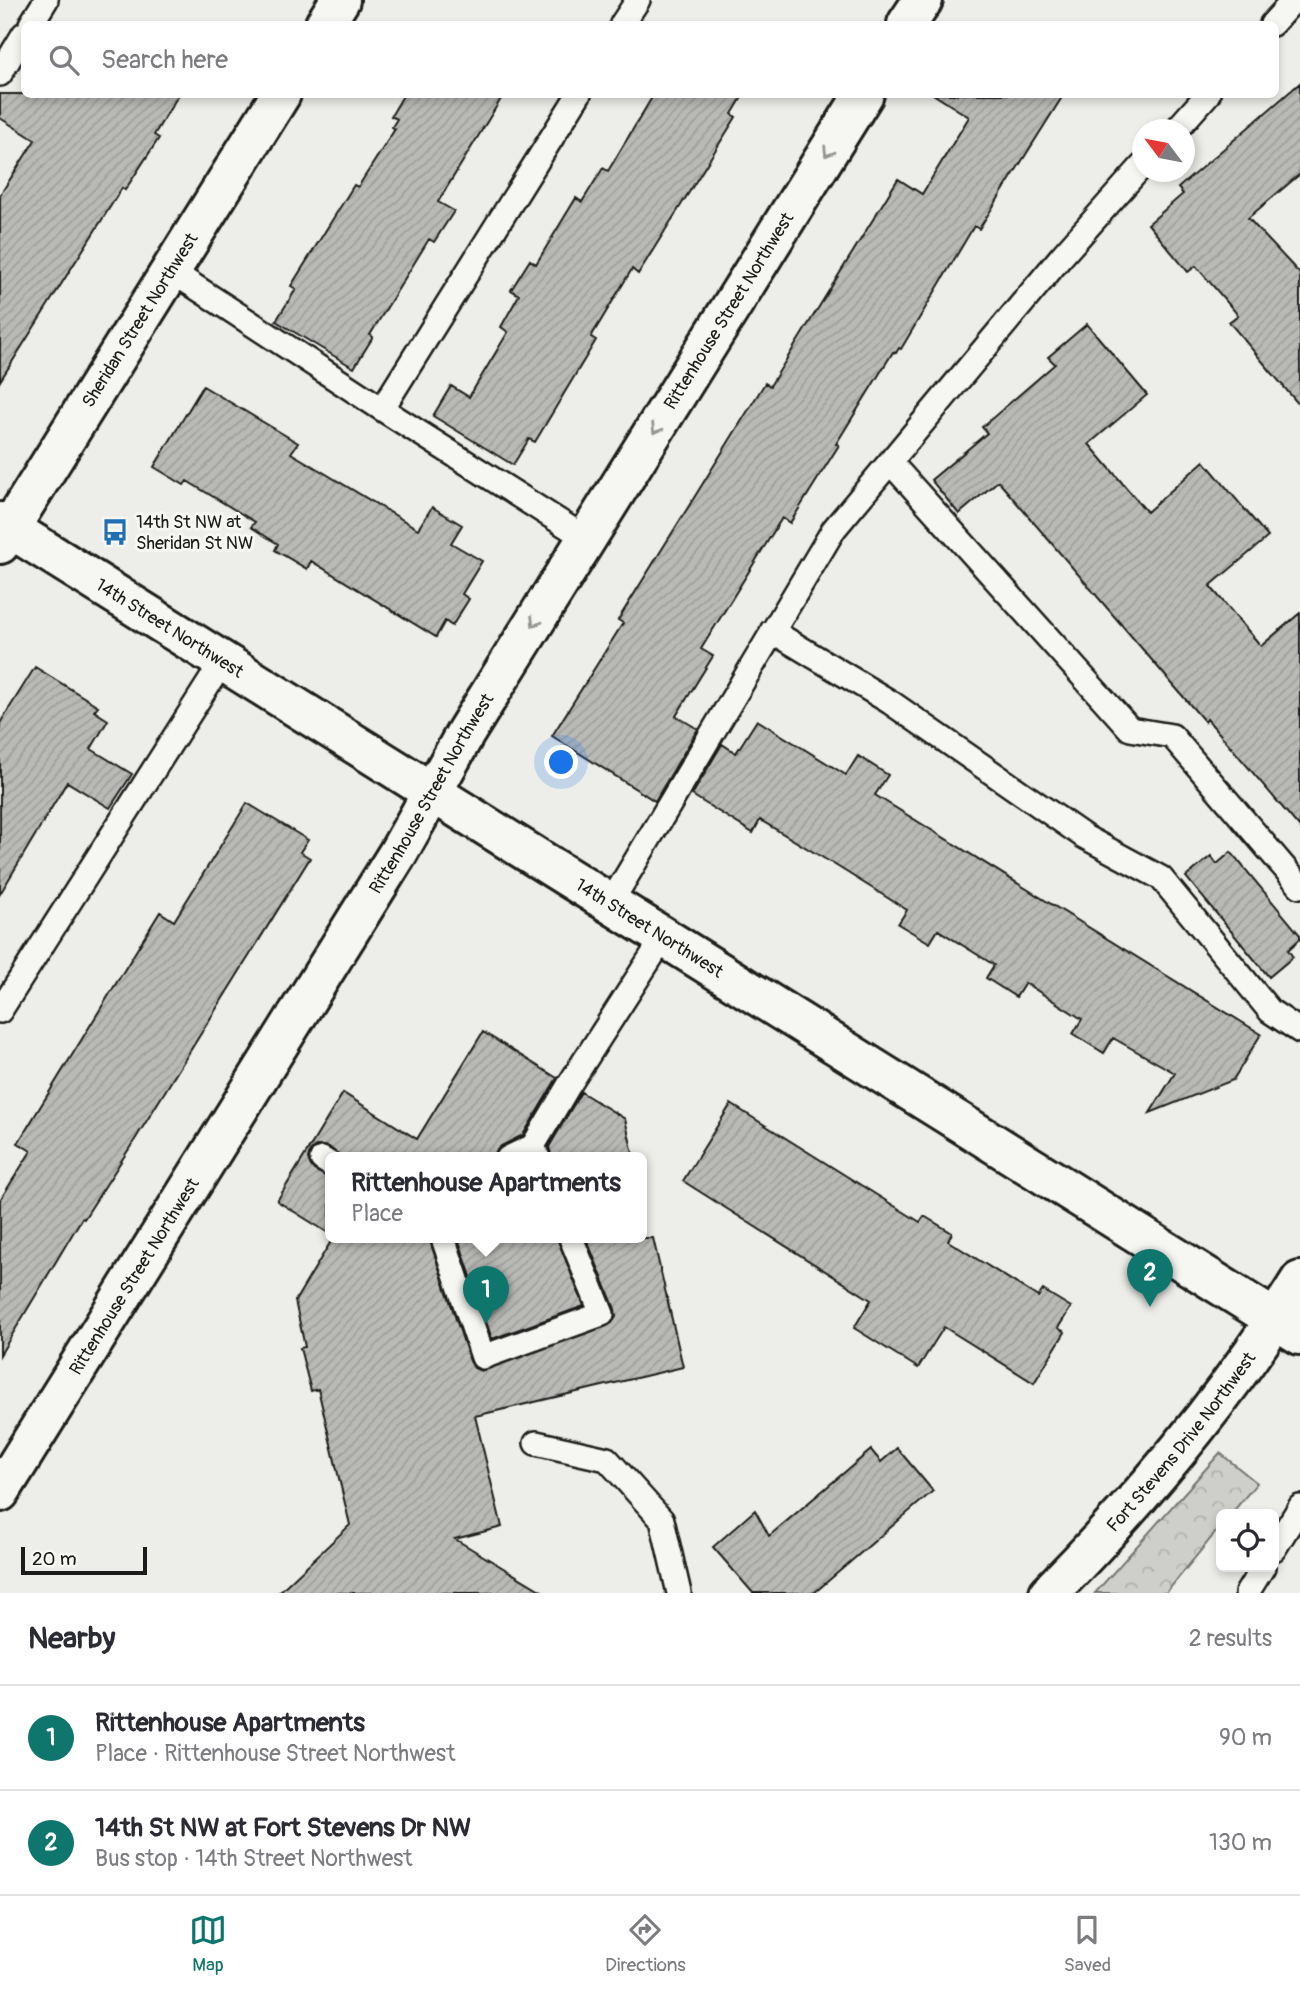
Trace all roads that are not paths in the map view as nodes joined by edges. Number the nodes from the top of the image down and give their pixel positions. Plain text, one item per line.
1 (46, 0) edge
2 (340, 0) edge
3 (638, 0) edge
4 (923, 0) edge
5 (1294, 0) edge
6 (33, 21) edge
7 (327, 21) edge
8 (624, 21) edge
9 (909, 21) edge
10 (1275, 21) edge
11 (21, 39) edge
12 (0, 74) edge
13 (279, 98) edge
14 (576, 98) edge
15 (862, 98) edge
16 (1204, 98) edge
17 (1186, 119) edge
18 (1132, 178) edge
19 (171, 271) junction
20 (382, 409) junction
21 (890, 462) junction
22 (3, 532) edge
23 (587, 539) junction
24 (772, 631) junction
25 (223, 662) junction
26 (432, 792) junction
27 (1300, 886) edge
28 (610, 904) junction
29 (664, 937) junction
30 (0, 1011) edge
31 (1300, 1031) edge
32 (536, 1152) edge
33 (445, 1243) edge
34 (573, 1243) edge
35 (1300, 1281) edge
36 (1288, 1327) edge
37 (537, 1443) dead end
38 (0, 1492) edge
39 (1300, 1507) edge
40 (1279, 1541) edge
41 (1260, 1572) edge
42 (680, 1593) edge
43 (1049, 1593) edge
44 (1247, 1593) edge

1 - 6 lane
2 - 7 street
3 - 8 lane
4 - 9 street
5 - 10 lane
11 - 12 lane
13 - 19 street, Sheridan Street Northwest
14 - 20 lane
15 -> 23 street, Rittenhouse Street Northwest
16 - 17 lane
18 - 21 lane
19 - 20 lane
19 - 22 street, Sheridan Street Northwest
20 - 23 lane
21 - 24 lane
21 - 27 lane
22 - 25 street, 14th Street Northwest
23 -> 26 street, Rittenhouse Street Northwest
24 - 28 lane
24 - 31 lane
25 - 26 street, 14th Street Northwest
25 - 30 lane
26 - 28 street, 14th Street Northwest
26 - 38 street, Rittenhouse Street Northwest
28 - 29 street, 14th Street Northwest
29 - 32 lane
29 - 36 street, 14th Street Northwest
33 - 34 lane
35 - 36 street, Fort Stevens Drive Northwest
36 - 43 street, Fort Stevens Drive Northwest
37 - 42 lane
39 - 40 lane
41 - 44 lane

